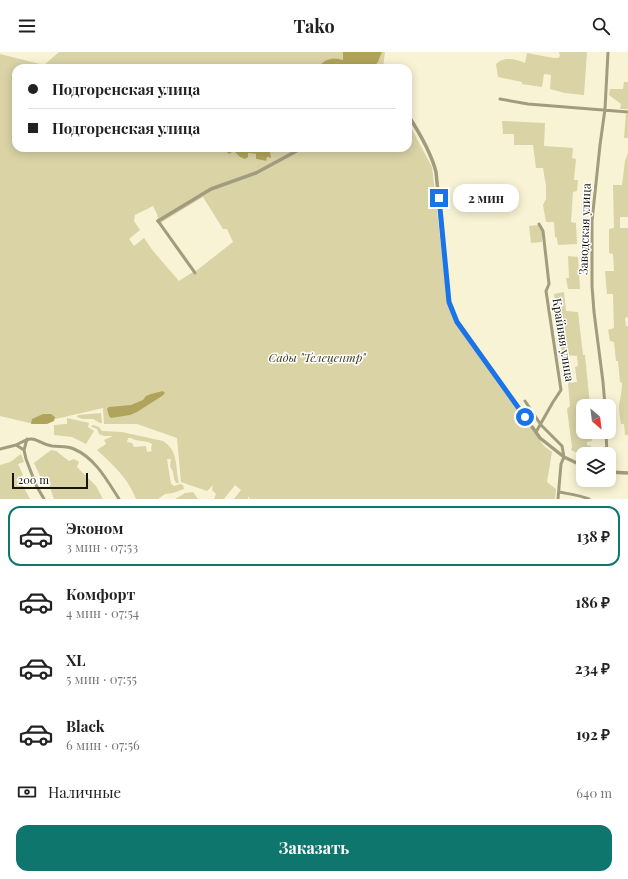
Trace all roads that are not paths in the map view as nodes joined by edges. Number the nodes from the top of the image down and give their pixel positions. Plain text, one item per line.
1 (608, 52) edge
2 (500, 99) dead end
3 (605, 109) junction
4 (628, 112) edge
5 (412, 123) edge
6 (294, 152) edge
7 (158, 221) joint
8 (539, 224) dead end
9 (195, 273) dead end
10 (604, 399) edge
11 (525, 401) dead end
12 (541, 425) junction
13 (536, 432) junction
14 (27, 439) junction
15 (16, 446) junction
16 (0, 449) edge
17 (24, 450) junction
18 (564, 456) junction
19 (576, 462) edge
20 (616, 472) edge
21 (628, 473) edge
22 (559, 492) junction
23 (44, 499) edge
24 (118, 499) edge
25 (558, 499) edge
26 (589, 499) edge

1 - 3 street, Заводская улица
2 - 3 street
3 - 4 street
3 - 10 street, Заводская улица
5 - 13 street
6 - 7 street
7 - 9 street
8 - 12 street, Крайняя улица
11 - 12 street
12 - 13 street, Крайняя улица
12 - 18 street
13 - 18 street
14 - 15 street
14 - 17 street
14 - 24 street
15 - 16 street
15 - 17 street
17 - 23 street
18 - 19 street
18 - 22 street
20 - 21 street
22 - 25 street
22 - 26 street

